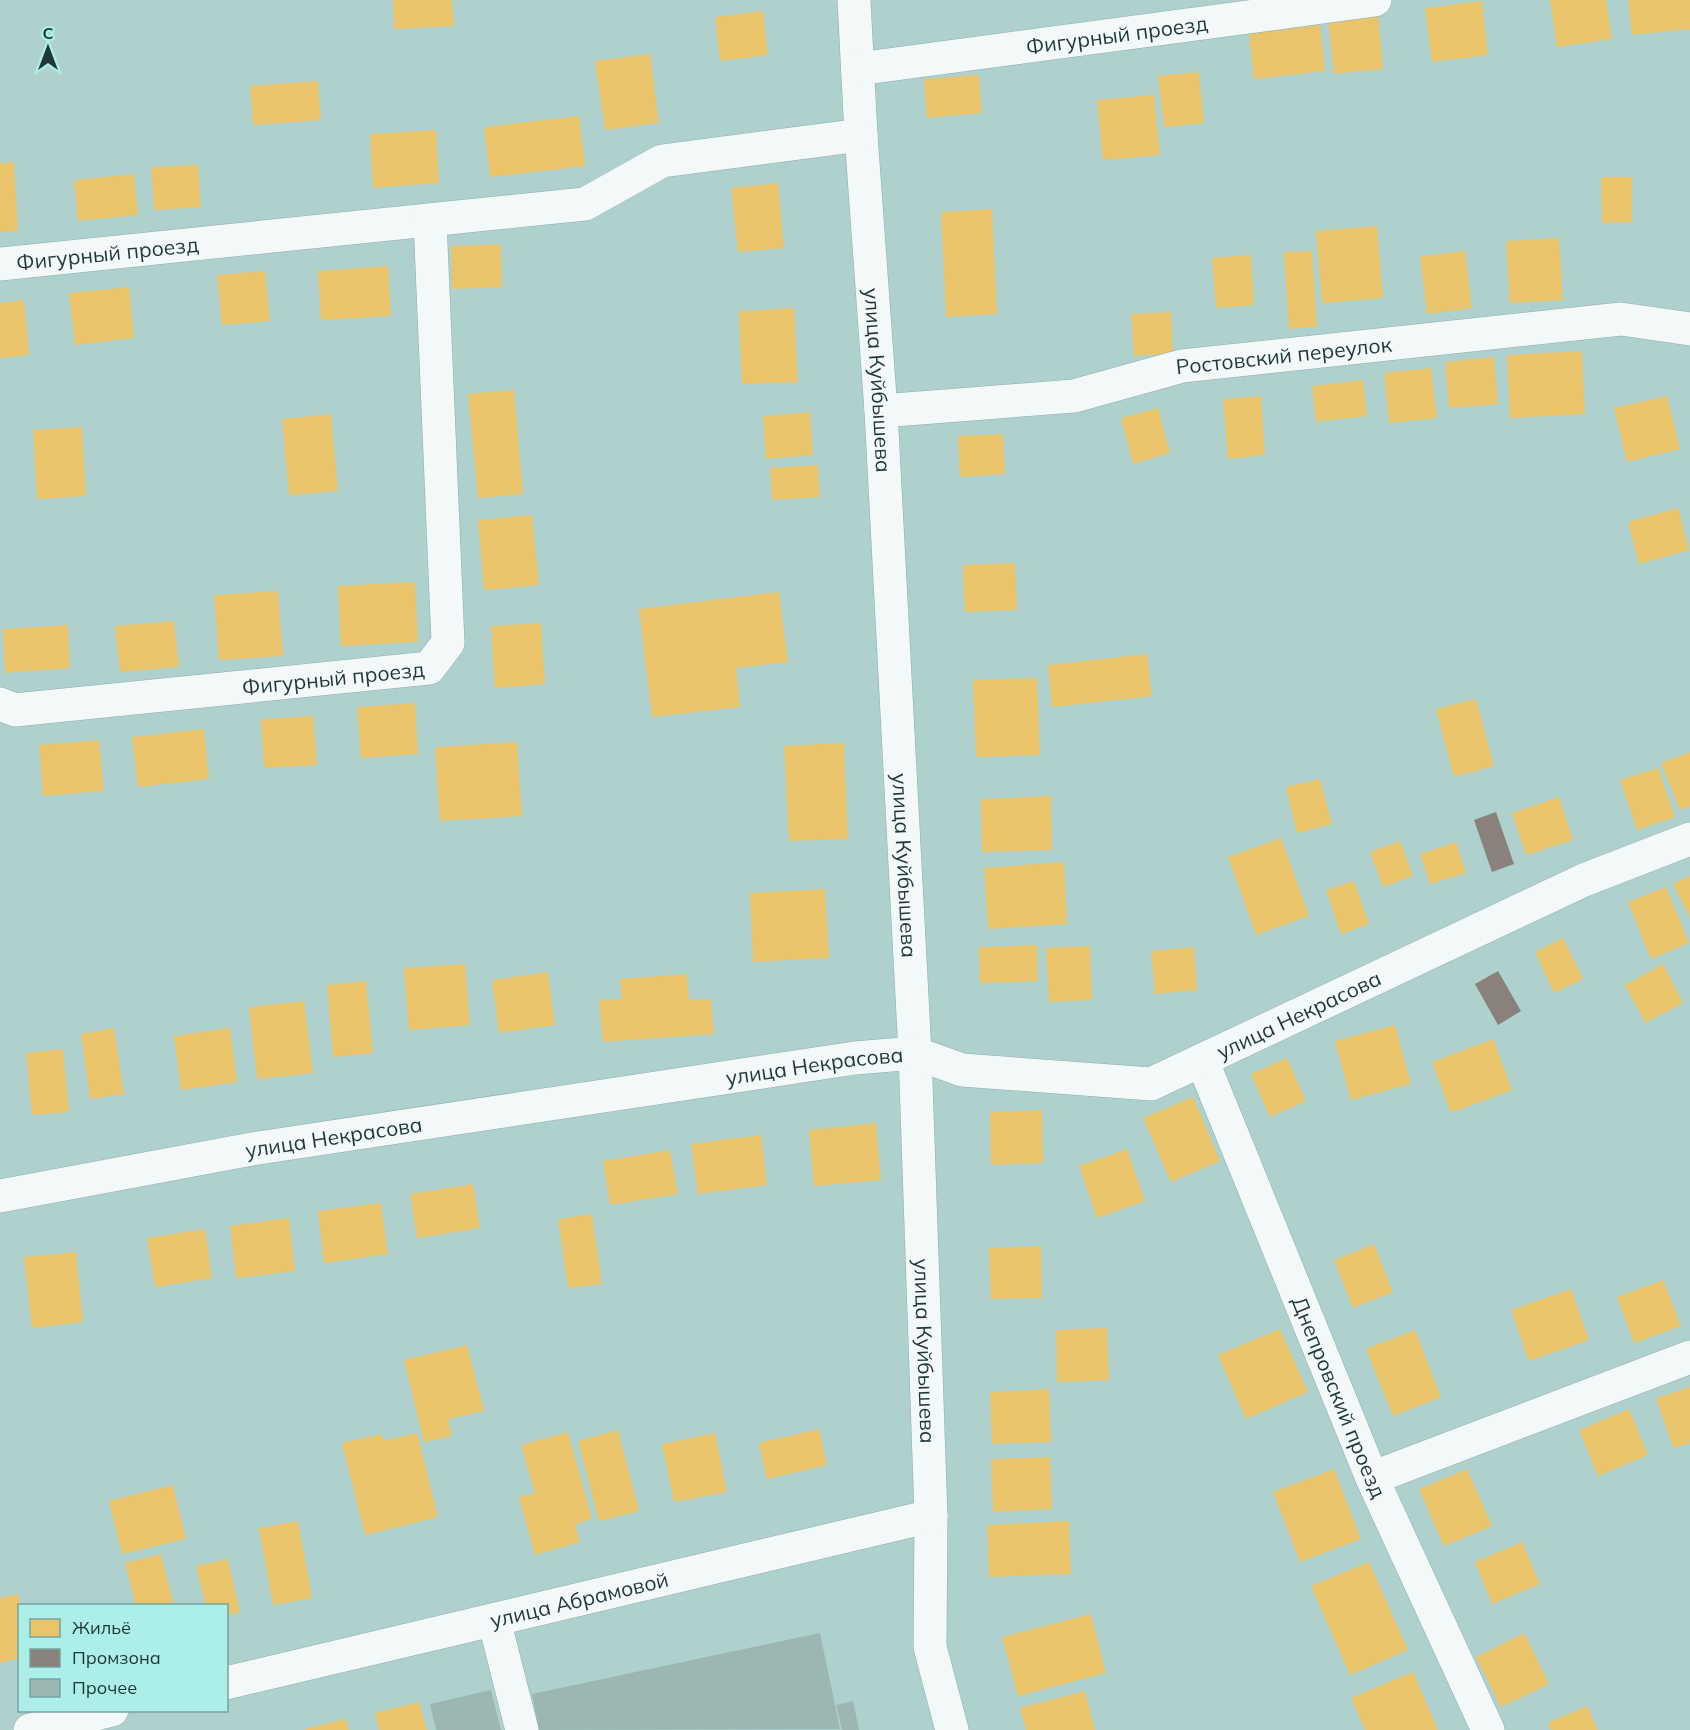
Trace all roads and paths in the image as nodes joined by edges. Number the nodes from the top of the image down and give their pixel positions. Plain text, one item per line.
1 (854, 0) edge
2 (1375, 0) edge
3 (858, 69) junction
4 (861, 135) junction
5 (430, 220) junction
6 (0, 264) edge
7 (1690, 329) edge
8 (881, 411) junction
9 (0, 705) edge
10 (1690, 839) edge
11 (915, 1053) junction
12 (1202, 1060) junction
13 (0, 1197) edge
14 (1690, 1357) edge
15 (1372, 1478) junction
16 (932, 1516) junction
17 (494, 1620) junction
18 (228, 1683) edge
19 (104, 1712) edge
20 (30, 1730) edge
21 (522, 1730) edge
22 (952, 1730) edge
23 (1488, 1730) edge

1 - 3 street, улица Куйбышева
2 - 3 street, Фигурный проезд
3 - 4 street, улица Куйбышева
4 - 5 street, Фигурный проезд
4 - 8 street, улица Куйбышева
5 - 6 street, Фигурный проезд
5 - 9 street, Фигурный проезд
7 - 8 street, Ростовский переулок
8 - 11 street, улица Куйбышева
10 - 12 street, улица Некрасова
11 - 12 street, улица Некрасова
11 - 13 street, улица Некрасова
11 - 16 street, улица Куйбышева
12 - 15 street, Днепровский проезд
14 - 15 street
15 - 23 street, Днепровский проезд
16 - 17 street, улица Абрамовой
16 - 22 street, улица Куйбышева
17 - 18 street, улица Абрамовой
17 - 21 street
19 - 20 street

